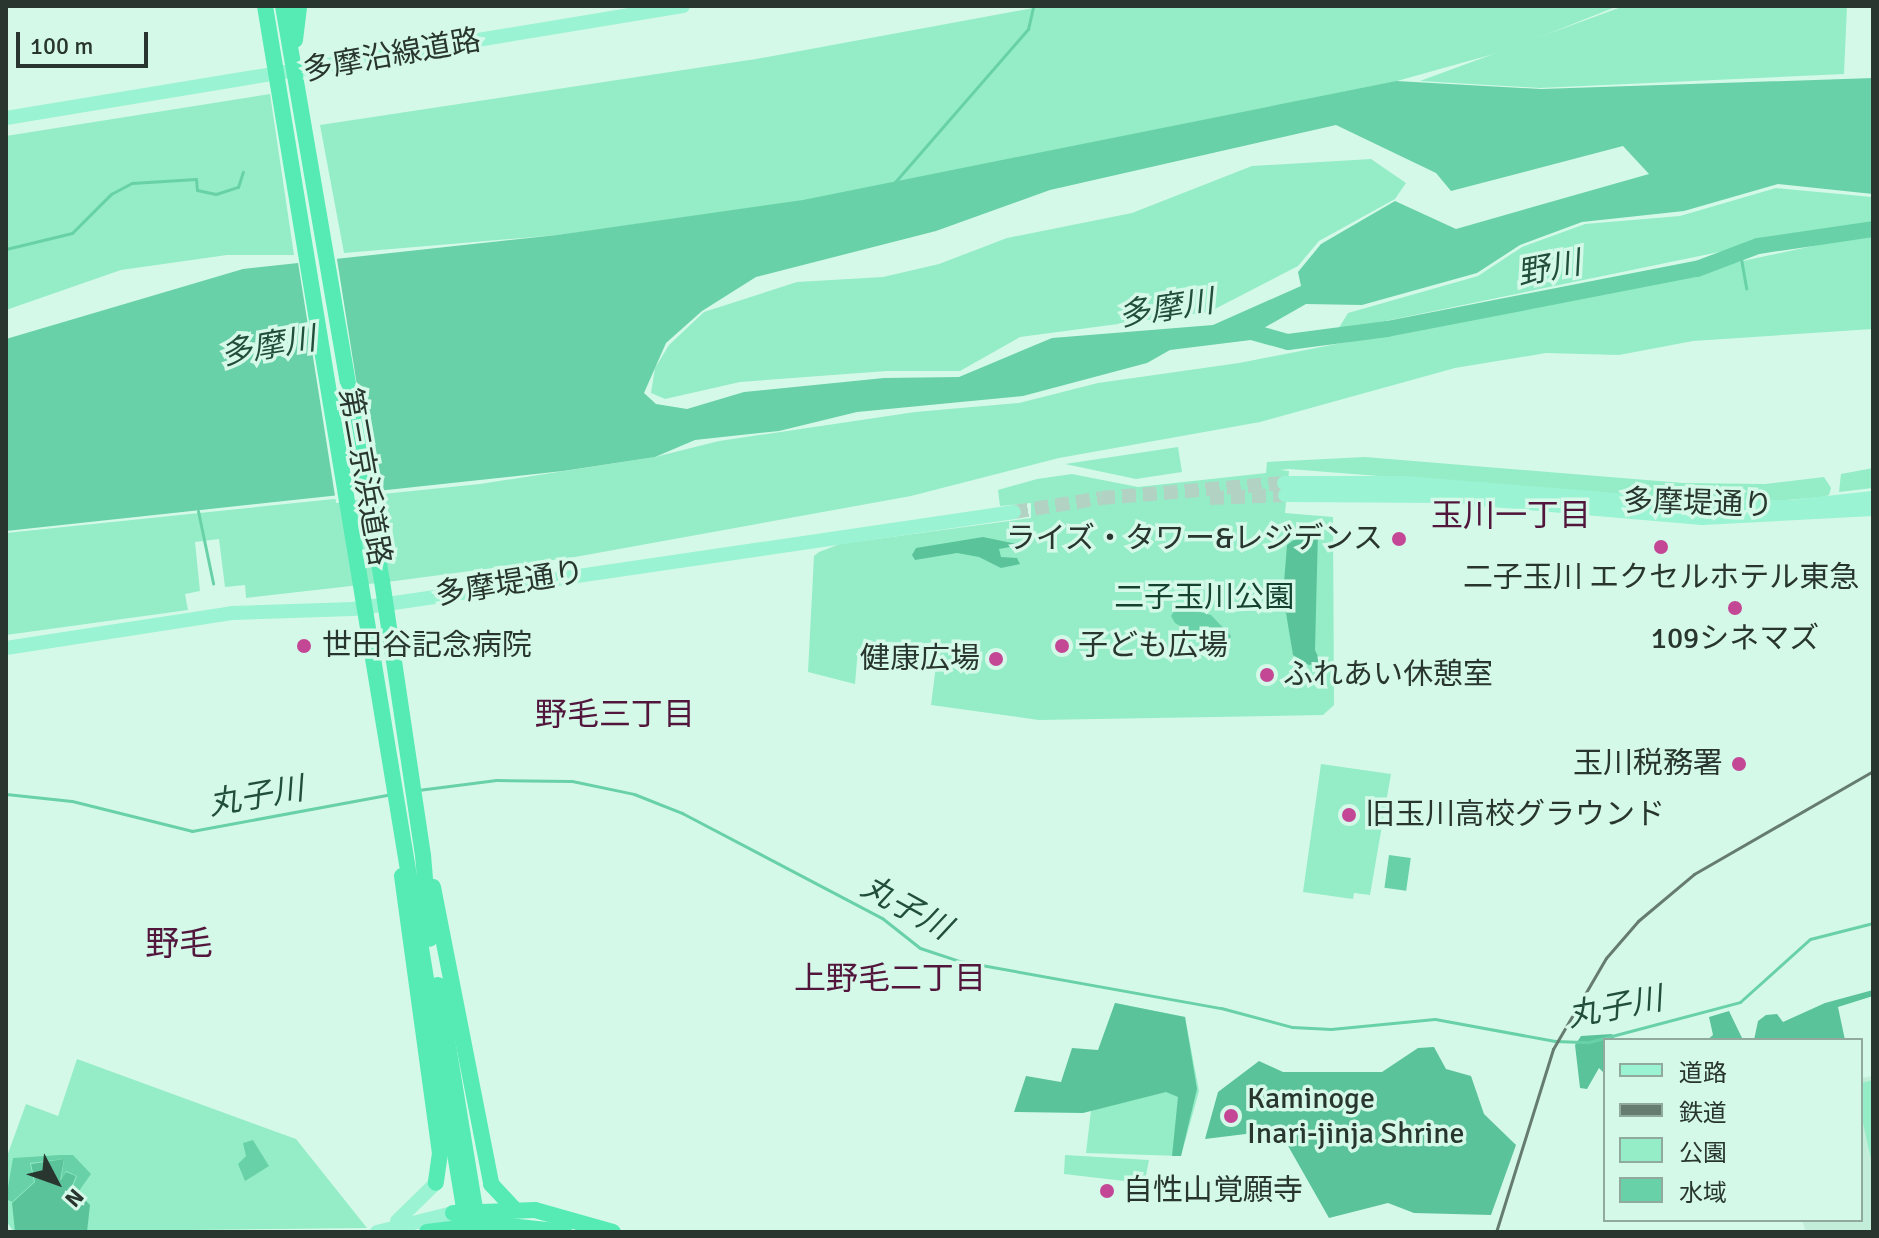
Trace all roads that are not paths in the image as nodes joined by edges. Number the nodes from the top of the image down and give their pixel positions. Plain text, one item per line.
1 (265, 6) edge
2 (283, 6) edge
3 (299, 6) edge
4 (683, 6) edge
5 (294, 58) junction
6 (6, 118) edge
7 (1873, 498) edge
8 (1873, 509) edge
9 (1014, 512) tunnel mouth
10 (6, 648) edge
11 (402, 842) junction
12 (423, 855) junction
13 (436, 1183) joint
14 (514, 1209) junction
15 (486, 1222) edge
16 (459, 1224) edge
17 (382, 1230) edge
18 (427, 1232) edge
19 (565, 1232) edge
20 (613, 1232) edge

1 - 11 highway, 第三京浜道路
2 - 5 highway, 第三京浜道路
3 - 5 highway
4 - 6 main road, 多摩沿線道路
5 - 12 highway, 第三京浜道路
7 - 8 main road, 多摩堤通り
9 - 10 main road, 多摩堤通り
11 - 13 highway
11 - 16 highway
12 - 14 highway
12 - 15 highway
13 - 17 main road
14 - 15 highway
14 - 20 highway
15 - 16 highway
15 - 19 highway
16 - 17 main road
16 - 18 highway

